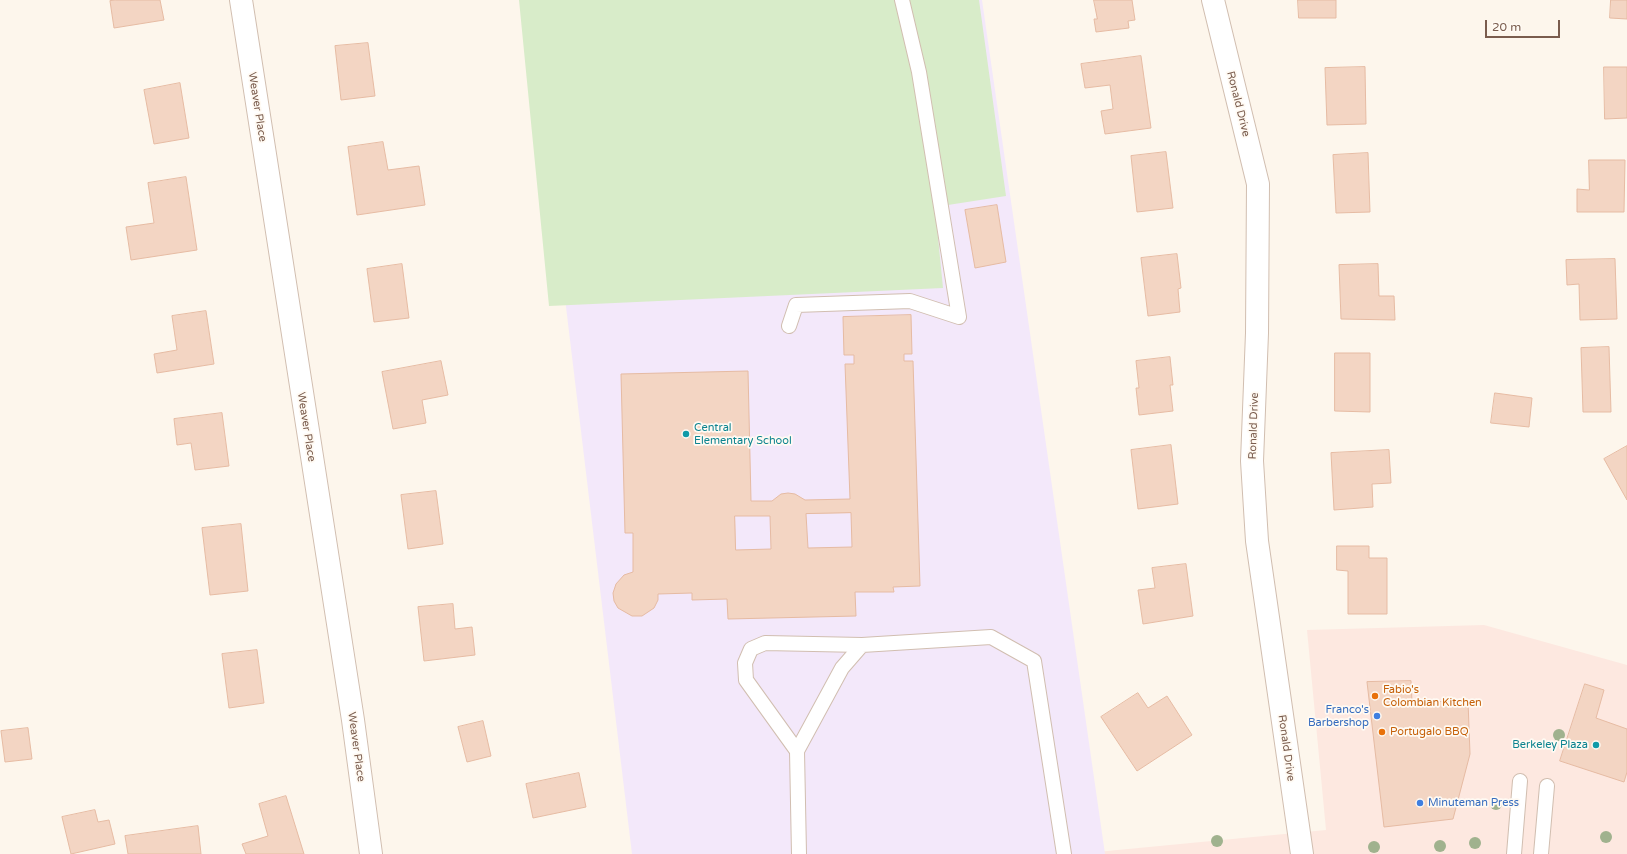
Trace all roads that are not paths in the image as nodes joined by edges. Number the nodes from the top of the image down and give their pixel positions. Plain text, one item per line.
1 (241, 0) edge
2 (902, 0) edge
3 (1213, 0) edge
4 (789, 326) dead end
5 (862, 645) junction
6 (798, 751) junction
7 (1520, 781) dead end
8 (1547, 786) dead end
9 (370, 854) edge
10 (799, 854) edge
11 (1064, 854) edge
12 (1302, 854) edge
13 (1514, 854) edge
14 (1541, 854) edge

1 - 9 street, Weaver Place
2 - 4 lane
3 - 12 street, Ronald Drive
5 - 6 lane
5 - 6 lane
5 - 11 lane
6 - 10 lane
7 - 13 lane
8 - 14 lane

